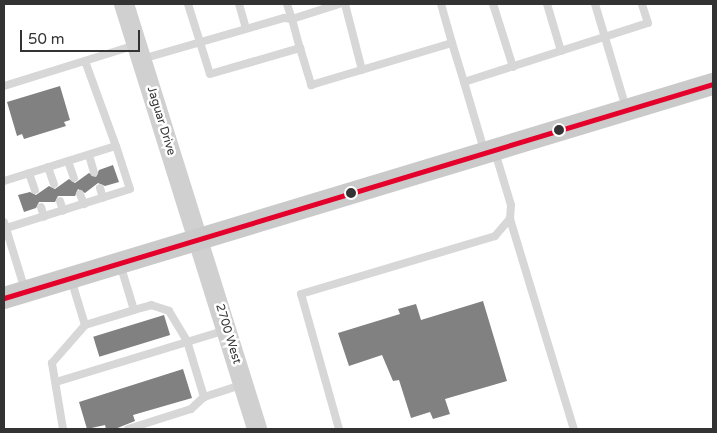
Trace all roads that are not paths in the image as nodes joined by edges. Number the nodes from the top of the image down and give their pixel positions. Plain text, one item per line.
1 (124, 4) edge
2 (188, 4) edge
3 (239, 4) edge
4 (287, 4) edge
5 (339, 4) edge
6 (345, 4) edge
7 (441, 4) edge
8 (493, 4) edge
9 (547, 4) edge
10 (595, 4) edge
11 (642, 4) edge
12 (292, 20) junction
13 (246, 28) junction
14 (605, 38) junction
15 (199, 41) junction
16 (452, 43) junction
17 (300, 48) junction
18 (561, 51) junction
19 (139, 52) junction
20 (86, 61) junction
21 (513, 66) junction
22 (362, 70) junction
23 (464, 82) junction
24 (713, 84) edge
25 (4, 86) edge
26 (627, 110) junction
27 (116, 146) junction
28 (489, 151) junction
29 (89, 155) junction
30 (68, 161) junction
31 (48, 167) junction
32 (94, 172) dead end
33 (29, 173) junction
34 (74, 178) dead end
35 (4, 181) edge
36 (54, 184) dead end
37 (100, 188) dead end
38 (35, 190) dead end
39 (80, 194) dead end
40 (103, 198) junction
41 (60, 201) dead end
42 (84, 204) junction
43 (41, 207) dead end
44 (63, 211) junction
45 (44, 216) junction
46 (510, 219) junction
47 (5, 225) edge
48 (198, 239) junction
49 (120, 263) junction
50 (70, 278) junction
51 (26, 292) junction
52 (4, 298) edge
53 (134, 310) junction
54 (85, 325) junction
55 (226, 329) junction
56 (187, 341) junction
57 (56, 382) junction
58 (243, 384) junction
59 (204, 397) junction
60 (63, 429) edge
61 (128, 429) edge
62 (257, 429) edge
63 (339, 429) edge
64 (574, 429) edge

1 - 19 main road, Jaguar Drive
2 - 15 lane
3 - 13 lane
4 - 12 lane
5 - 12 lane
6 - 22 lane
7 - 16 lane
8 - 21 lane
9 - 18 lane
10 - 14 lane
11 - 14 lane
12 - 13 lane
12 - 17 lane
13 - 15 lane
14 - 18 lane
14 - 26 lane
15 - 17 lane
15 - 19 lane
16 - 22 lane
16 - 23 lane
17 - 22 lane
18 - 21 lane
19 - 20 lane
19 - 48 main road, Jaguar Drive
20 - 25 lane
20 - 27 lane
21 - 23 lane
23 - 28 lane
24 - 26 main road
26 - 28 main road
27 - 29 lane
27 - 40 lane
28 - 46 lane
28 - 48 main road
29 - 30 lane
29 - 32 lane
30 - 31 lane
30 - 34 lane
31 - 33 lane
31 - 36 lane
33 - 35 lane
33 - 38 lane
37 - 40 lane
39 - 42 lane
40 - 42 lane
41 - 44 lane
42 - 44 lane
43 - 45 lane
44 - 45 lane
45 - 47 lane
46 - 63 lane
46 - 64 lane
47 - 51 lane
48 - 49 main road
48 - 55 main road, 2700 West
49 - 50 main road
49 - 53 lane
50 - 51 main road
50 - 54 lane
51 - 52 main road
53 - 54 lane
53 - 56 lane
54 - 57 lane
55 - 56 lane
55 - 58 main road, 2700 West
56 - 57 lane
56 - 59 lane
57 - 60 lane
58 - 59 lane
58 - 62 main road, 2700 West
59 - 61 lane

